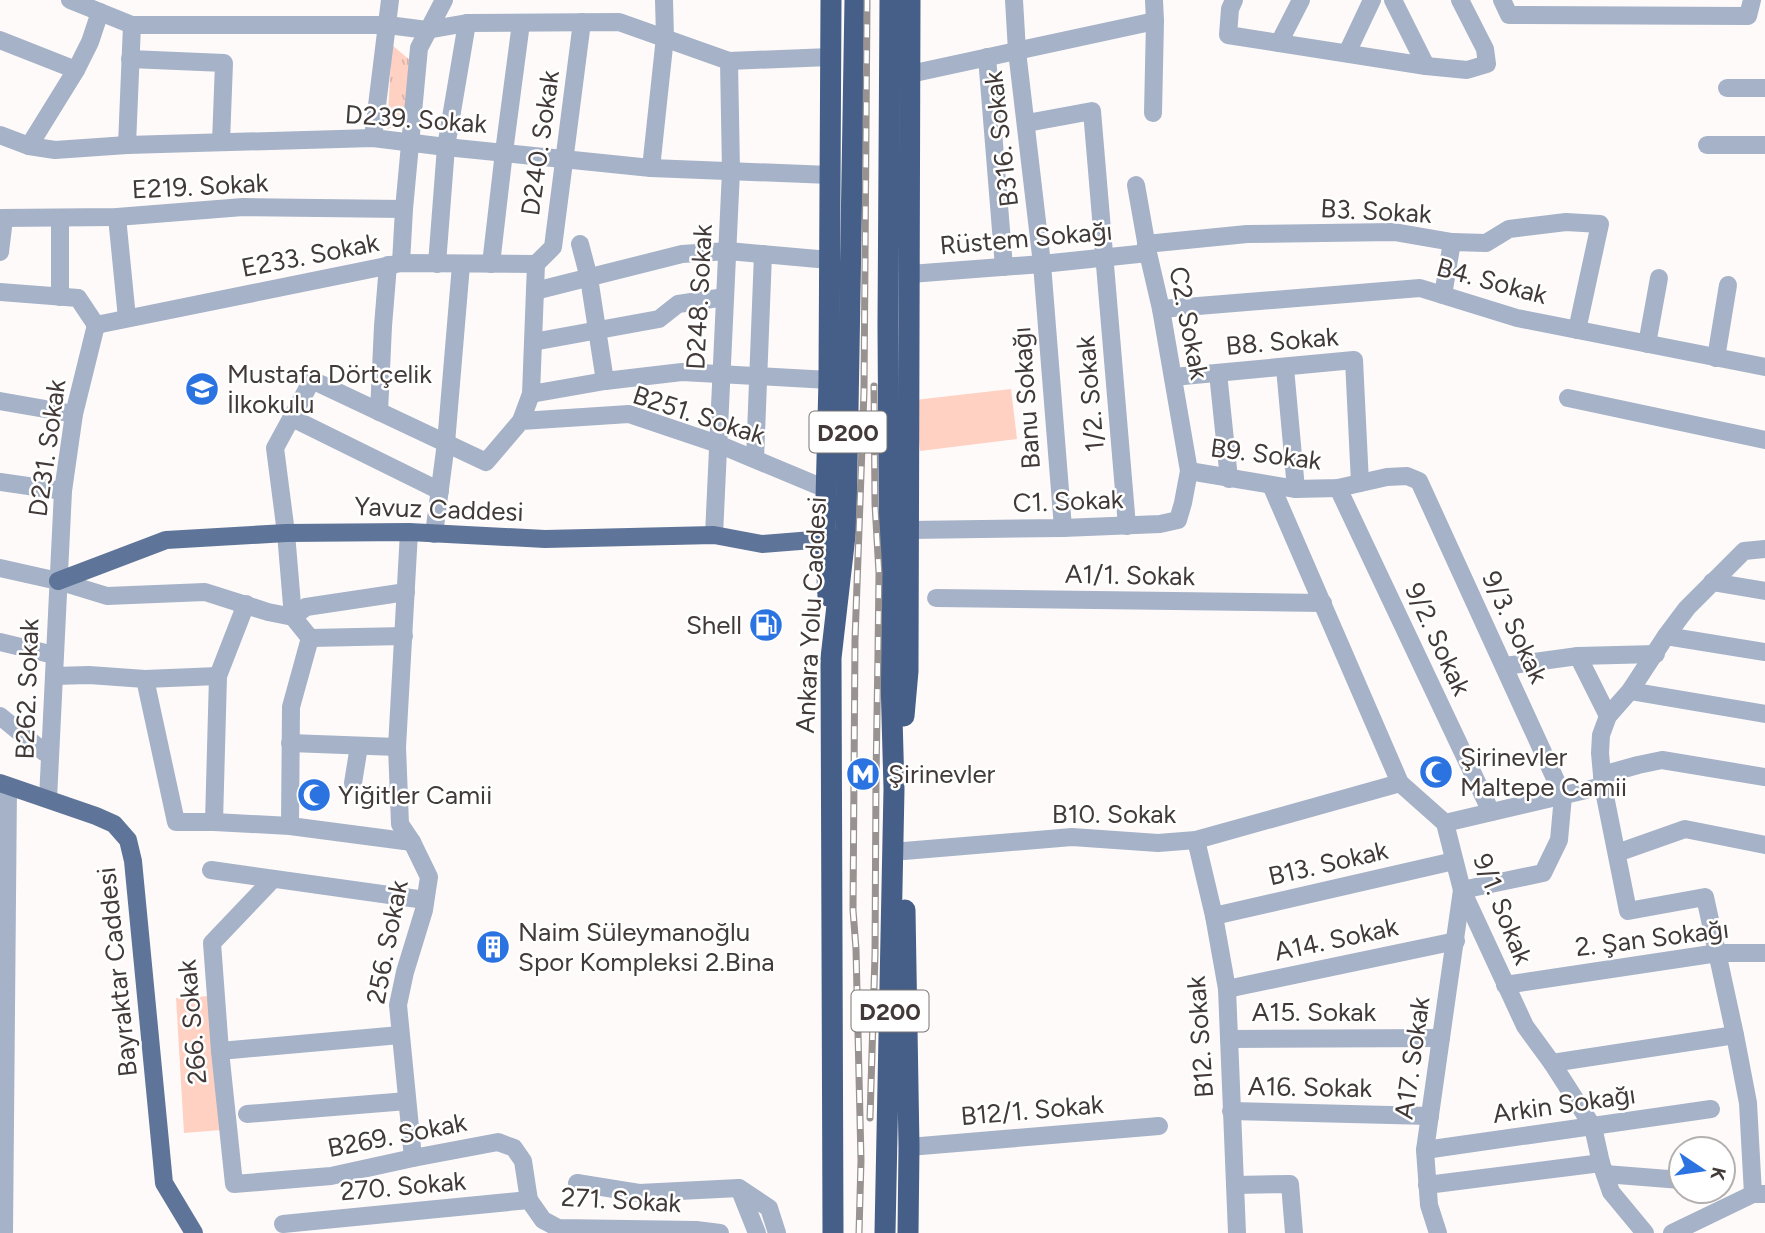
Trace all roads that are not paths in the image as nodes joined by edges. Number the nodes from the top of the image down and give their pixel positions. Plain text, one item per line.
1 (70, 0) edge
2 (390, 0) edge
3 (444, 0) edge
4 (664, 0) edge
5 (831, 0) edge
6 (855, 0) edge
7 (890, 0) edge
8 (910, 0) edge
9 (1014, 0) edge
10 (1154, 0) edge
11 (1234, 0) edge
12 (1301, 0) edge
13 (1372, 0) edge
14 (1393, 0) edge
15 (1460, 0) edge
16 (1502, 0) edge
17 (1750, 8) edge
18 (100, 12) junction
19 (1155, 21) junction
20 (583, 22) junction
21 (467, 23) junction
22 (521, 23) junction
23 (132, 25) junction
24 (388, 25) junction
25 (428, 30) junction
26 (665, 37) junction
27 (0, 40) edge
28 (1279, 43) junction
29 (1017, 51) junction
30 (1347, 53) junction
31 (830, 57) junction
32 (987, 57) junction
33 (130, 59) junction
34 (729, 61) junction
35 (1426, 66) junction
36 (76, 70) junction
37 (910, 74) junction
38 (1727, 88) dead end
39 (1765, 88) edge
40 (1153, 113) dead end
41 (1027, 123) junction
42 (0, 135) edge
43 (373, 138) junction
44 (221, 142) junction
45 (410, 142) junction
46 (127, 145) junction
47 (1707, 145) dead end
48 (1765, 145) edge
49 (29, 146) junction
50 (446, 147) junction
51 (503, 152) junction
52 (564, 160) junction
53 (650, 168) junction
54 (731, 171) junction
55 (830, 175) junction
56 (1136, 185) dead end
57 (404, 209) junction
58 (117, 217) junction
59 (2, 218) edge
60 (60, 218) junction
61 (1452, 242) junction
62 (580, 244) dead end
63 (1147, 248) junction
64 (729, 251) junction
65 (0, 252) edge
66 (764, 254) junction
67 (1105, 258) junction
68 (829, 260) junction
69 (395, 264) junction
70 (437, 264) junction
71 (491, 264) junction
72 (536, 264) junction
73 (1042, 264) junction
74 (461, 265) junction
75 (1004, 267) junction
76 (909, 274) junction
77 (589, 278) junction
78 (1659, 278) dead end
79 (1728, 285) dead end
80 (535, 291) junction
81 (0, 292) edge
82 (1443, 295) junction
83 (726, 297) junction
84 (69, 298) junction
85 (1161, 309) junction
86 (127, 318) junction
87 (96, 325) junction
88 (597, 330) junction
89 (1577, 330) junction
90 (533, 342) junction
91 (1647, 344) junction
92 (1716, 358) junction
93 (1765, 367) edge
94 (1285, 368) junction
95 (1218, 373) junction
96 (721, 374) junction
97 (758, 376) junction
98 (1174, 377) junction
99 (829, 380) junction
100 (605, 381) junction
101 (530, 394) junction
102 (1567, 398) dead end
103 (0, 401) edge
104 (379, 412) junction
105 (74, 414) junction
106 (292, 418) junction
107 (521, 421) junction
108 (1765, 439) edge
109 (446, 443) junction
110 (718, 444) junction
111 (755, 459) junction
112 (1189, 471) junction
113 (1229, 479) junction
114 (1419, 481) joint
115 (0, 482) edge
116 (1360, 483) junction
117 (1271, 485) junction
118 (1338, 488) junction
119 (826, 489) junction
120 (1296, 489) junction
121 (63, 491) junction
122 (440, 491) junction
123 (1127, 526) junction
124 (1063, 528) junction
125 (909, 530) junction
126 (409, 532) junction
127 (286, 533) junction
128 (434, 534) junction
129 (714, 535) junction
130 (825, 539) junction
131 (1765, 549) edge
132 (0, 568) edge
133 (58, 581) junction
134 (1712, 582) junction
135 (1765, 591) edge
136 (406, 592) junction
137 (936, 598) dead end
138 (1323, 603) junction
139 (246, 604) junction
140 (293, 617) junction
141 (404, 636) junction
142 (1666, 636) junction
143 (310, 638) junction
144 (0, 642) edge
145 (1765, 652) edge
146 (1656, 654) junction
147 (54, 655) junction
148 (1578, 656) junction
149 (831, 657) junction
150 (1505, 666) junction
151 (54, 676) junction
152 (218, 677) junction
153 (145, 679) junction
154 (1630, 691) junction
155 (1765, 714) edge
156 (0, 716) edge
157 (1608, 716) junction
158 (290, 743) junction
159 (359, 746) junction
160 (397, 747) junction
161 (50, 754) junction
162 (894, 766) junction
163 (1765, 777) edge
164 (1602, 780) junction
165 (1400, 782) junction
166 (354, 783) dead end
167 (4, 784) edge
168 (894, 789) junction
169 (1563, 796) junction
170 (48, 799) junction
171 (1490, 812) junction
172 (214, 822) junction
173 (1445, 823) junction
174 (290, 826) junction
175 (1196, 840) junction
176 (412, 842) junction
177 (1765, 845) edge
178 (904, 851) junction
179 (1617, 853) junction
180 (1454, 861) junction
181 (832, 864) junction
182 (211, 870) dead end
183 (273, 879) junction
184 (1462, 890) junction
185 (425, 900) junction
186 (1214, 915) junction
187 (1456, 941) junction
188 (1718, 953) junction
189 (1765, 953) edge
190 (1505, 985) junction
191 (1227, 989) junction
192 (400, 1035) junction
193 (1735, 1035) junction
194 (1229, 1038) junction
195 (1441, 1038) junction
196 (220, 1051) junction
197 (1552, 1063) junction
198 (2, 1096) edge
199 (407, 1101) junction
200 (1711, 1109) dead end
201 (1231, 1111) junction
202 (247, 1114) dead end
203 (1430, 1116) junction
204 (1159, 1126) dead end
205 (1593, 1127) junction
206 (909, 1147) junction
207 (1425, 1150) junction
208 (412, 1158) junction
209 (1603, 1169) junction
210 (1667, 1178) edge
211 (234, 1184) joint
212 (577, 1184) dead end
213 (1235, 1185) junction
214 (1427, 1185) junction
215 (739, 1188) junction
216 (1759, 1194) edge
217 (529, 1200) junction
218 (283, 1224) dead end
219 (4, 1233) edge
220 (194, 1233) edge
221 (720, 1233) edge
222 (757, 1233) edge
223 (778, 1233) edge
224 (819, 1233) edge
225 (833, 1233) edge
226 (885, 1233) edge
227 (908, 1233) edge
228 (1237, 1233) edge
229 (1294, 1233) edge
230 (1438, 1233) edge
231 (1645, 1233) edge
232 (1672, 1233) edge

1 - 18 street
2 - 24 street
3 - 25 street
4 - 26 street
5 - 31 highway
6 - 149 highway, Ankara Yolu Caddesi / D200
7 - 162 highway, D200
8 - 37 highway
9 - 29 street, B316. Sokak
10 - 19 street
11 - 28 street
12 - 28 street
13 - 30 street
14 - 35 street
15 - 35 street
16 - 17 street
18 - 23 street
18 - 36 street
19 - 29 street
19 - 40 street
20 - 22 street
20 - 26 street
20 - 52 street, D240. Sokak
21 - 22 street
21 - 25 street
21 - 50 street
22 - 51 street
23 - 24 street
23 - 33 street
24 - 25 street
24 - 43 street
25 - 45 street
26 - 34 street
26 - 53 street
27 - 36 street
28 - 30 street
29 - 32 street
29 - 41 street, B316. Sokak
30 - 35 street
31 - 34 street
31 - 55 highway
32 - 37 street
32 - 75 street
33 - 44 street
33 - 46 street
34 - 54 street, D248. Sokak
36 - 49 street
37 - 76 highway
38 - 39 street
41 - 67 street, 1/2. Sokak
41 - 73 street, B316. Sokak
42 - 49 street, D239. Sokak
43 - 44 street, D239. Sokak
43 - 45 street, D239. Sokak
44 - 46 street, D239. Sokak
45 - 50 street, D239. Sokak
45 - 57 street
46 - 49 street, D239. Sokak
47 - 48 street
50 - 51 street, D239. Sokak
50 - 70 street
51 - 52 street, D239. Sokak
51 - 71 street
52 - 53 street, D239. Sokak
52 - 72 street, D240. Sokak
53 - 54 street, D239. Sokak
54 - 55 street, D239. Sokak
54 - 64 street, D248. Sokak
55 - 68 highway
56 - 63 street, C2. Sokak
57 - 58 street, E219. Sokak
57 - 69 street
58 - 60 street, E219. Sokak
58 - 86 street
59 - 60 street, E219. Sokak
59 - 65 street
60 - 84 street
61 - 63 street, B3. Sokak
61 - 82 street
61 - 89 street, B3. Sokak
62 - 77 street
63 - 67 street, Rüstem Sokağı
63 - 85 street, C2. Sokak
64 - 66 street
64 - 77 street
64 - 83 street, D248. Sokak
66 - 68 street
66 - 97 street
67 - 73 street, Rüstem Sokağı
67 - 123 street, 1/2. Sokak
68 - 99 highway
69 - 70 street, E233. Sokak
69 - 86 street, E233. Sokak
69 - 104 street
70 - 74 street, E233. Sokak
71 - 72 street, E233. Sokak
71 - 74 street, E233. Sokak
72 - 80 street
73 - 75 street, Rüstem Sokağı
73 - 124 street, Banu Sokağı
74 - 109 street
75 - 76 street, Rüstem Sokağı
76 - 125 highway
77 - 80 street
77 - 88 street
78 - 91 street
79 - 92 street
80 - 90 street
81 - 84 street
82 - 85 street, B4. Sokak
82 - 89 street, B4. Sokak
83 - 88 street
83 - 96 street, D248. Sokak
84 - 87 street
85 - 98 street, C2. Sokak
86 - 87 street, E233. Sokak
87 - 105 street, D231. Sokak
88 - 90 street
88 - 100 street
89 - 91 street, B4. Sokak
90 - 101 street
91 - 92 street, B4. Sokak
92 - 93 street, B4. Sokak
94 - 95 street, B8. Sokak
94 - 116 street, B8. Sokak
94 - 120 street
95 - 98 street, B8. Sokak
95 - 113 street
96 - 97 street
96 - 100 street
96 - 110 street, D248. Sokak
97 - 99 street
97 - 111 street
98 - 112 street, C2. Sokak
99 - 119 highway
100 - 101 street
101 - 107 street
102 - 108 street
103 - 105 street
104 - 106 street
104 - 109 street
105 - 121 street, D231. Sokak
106 - 122 street
106 - 127 street
107 - 109 street
107 - 110 street, B251. Sokak
109 - 122 street
110 - 111 street, B251. Sokak
110 - 129 street, D248. Sokak
111 - 119 street, B251. Sokak
112 - 113 street, B9. Sokak
112 - 123 street, C1. Sokak
113 - 117 street, B9. Sokak
114 - 116 street, B9. Sokak
114 - 150 street, 9/3. Sokak
115 - 121 street
116 - 118 street, B9. Sokak
117 - 120 street, B9. Sokak
117 - 138 street
118 - 120 street, B9. Sokak
118 - 171 street, 9/2. Sokak
119 - 130 highway
121 - 133 street, D231. Sokak
122 - 128 street
123 - 124 street, C1. Sokak
124 - 125 street, C1. Sokak
125 - 162 highway
126 - 127 main road, Yavuz Caddesi
126 - 128 main road, Yavuz Caddesi
126 - 136 street, 256. Sokak
127 - 133 main road, Yavuz Caddesi
127 - 140 street
128 - 129 main road, Yavuz Caddesi
129 - 130 main road, Yavuz Caddesi
130 - 149 highway
131 - 134 street
132 - 133 street
133 - 139 street
133 - 147 street, B262. Sokak
134 - 135 street
134 - 142 street
136 - 140 street
136 - 141 street, 256. Sokak
137 - 138 street, A1/1. Sokak
138 - 165 street
139 - 140 street
139 - 152 street
140 - 143 street
141 - 143 street
141 - 160 street, 256. Sokak
142 - 145 street
142 - 146 street
143 - 158 street
144 - 147 street
146 - 148 street
146 - 154 street
147 - 151 street, B262. Sokak
148 - 150 street
148 - 157 street
149 - 181 highway, Ankara Yolu Caddesi / D200
150 - 169 street, 9/3. Sokak
151 - 153 street
151 - 161 street, B262. Sokak
152 - 153 street
152 - 172 street
153 - 172 street
154 - 155 street
154 - 157 street
156 - 161 street
157 - 164 street
158 - 159 street
158 - 174 street
159 - 160 street
159 - 166 street
160 - 176 street, 256. Sokak
161 - 170 street, B262. Sokak
162 - 168 highway, D200
163 - 164 street
164 - 169 street
164 - 179 street
165 - 173 street
165 - 175 street, B10. Sokak
167 - 170 main road, Bayraktar Caddesi
167 - 198 street
168 - 178 highway
168 - 226 highway, D200
169 - 171 street
169 - 184 street
170 - 220 main road, Bayraktar Caddesi
171 - 173 street
172 - 174 street
173 - 180 street, 9/1. Sokak
174 - 176 street
175 - 178 street, B10. Sokak
175 - 186 street, B12. Sokak
176 - 185 street, 256. Sokak
177 - 179 street
178 - 206 highway
179 - 188 street
180 - 184 street, 9/1. Sokak
180 - 186 street, B13. Sokak
181 - 224 highway
181 - 225 highway, Ankara Yolu Caddesi / D200
182 - 183 street
183 - 185 street
183 - 196 street, 266. Sokak
184 - 187 street, A17. Sokak
184 - 190 street, 9/1. Sokak
185 - 192 street, 256. Sokak
186 - 191 street, B12. Sokak
187 - 191 street, A14. Sokak
187 - 195 street, A17. Sokak
188 - 189 street, 2. Şan Sokağı
188 - 190 street, 2. Şan Sokağı
188 - 193 street
190 - 197 street, 9/1. Sokak
191 - 194 street, B12. Sokak
192 - 196 street
192 - 199 street, 256. Sokak
193 - 197 street
193 - 216 street
194 - 195 street, A15. Sokak
194 - 201 street, B12. Sokak
195 - 203 street, A17. Sokak
196 - 211 street, 266. Sokak
197 - 205 street, 9/1. Sokak
198 - 219 street
199 - 202 street
199 - 208 street, 256. Sokak
200 - 205 street, Arkin Sokağı
201 - 203 street, A16. Sokak
201 - 213 street, B12. Sokak
203 - 207 street, A17. Sokak
204 - 206 street, B12/1. Sokak
205 - 207 street, Arkin Sokağı
205 - 209 street, 9/1. Sokak
206 - 227 highway
207 - 214 street, A17. Sokak
208 - 211 street, B269. Sokak
208 - 217 street, B269. Sokak
209 - 210 street
209 - 214 street
209 - 231 street, 9/1. Sokak
212 - 215 street
213 - 228 street, B12. Sokak
213 - 229 street
214 - 230 street, A17. Sokak
215 - 222 street
215 - 223 street
216 - 232 street
217 - 218 street, 270. Sokak
217 - 221 street, 271. Sokak

